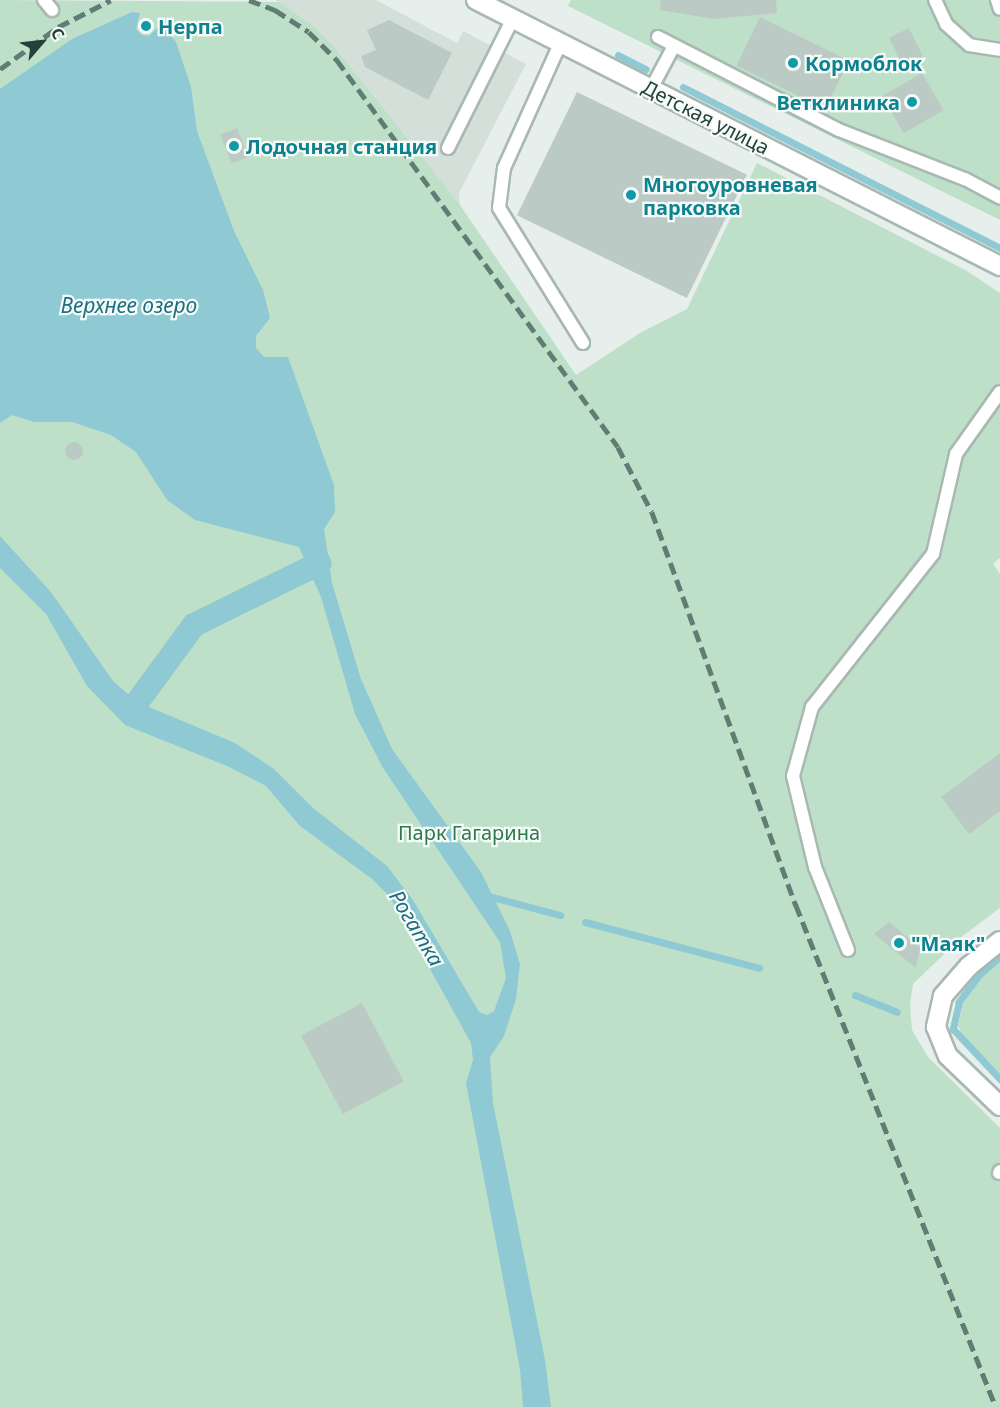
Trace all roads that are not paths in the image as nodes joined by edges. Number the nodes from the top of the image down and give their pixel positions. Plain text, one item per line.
1 (476, 0) edge
2 (935, 0) edge
3 (997, 0) edge
4 (1000, 9) edge
5 (513, 18) junction
6 (658, 37) dead end
7 (560, 44) junction
8 (674, 46) junction
9 (1000, 50) edge
10 (651, 89) junction
11 (448, 148) dead end
12 (1000, 198) edge
13 (1000, 266) edge
14 (583, 343) dead end
15 (1000, 392) edge
16 (1000, 941) edge
17 (848, 950) dead end
18 (1000, 1106) edge

1 - 5 street, Детская улица
2 - 9 lane
3 - 4 lane
5 - 7 street, Детская улица
5 - 11 lane
6 - 8 lane
7 - 10 street, Детская улица
7 - 14 lane
8 - 10 lane
8 - 12 lane
10 - 13 street, Детская улица
15 - 17 lane
16 - 18 street

